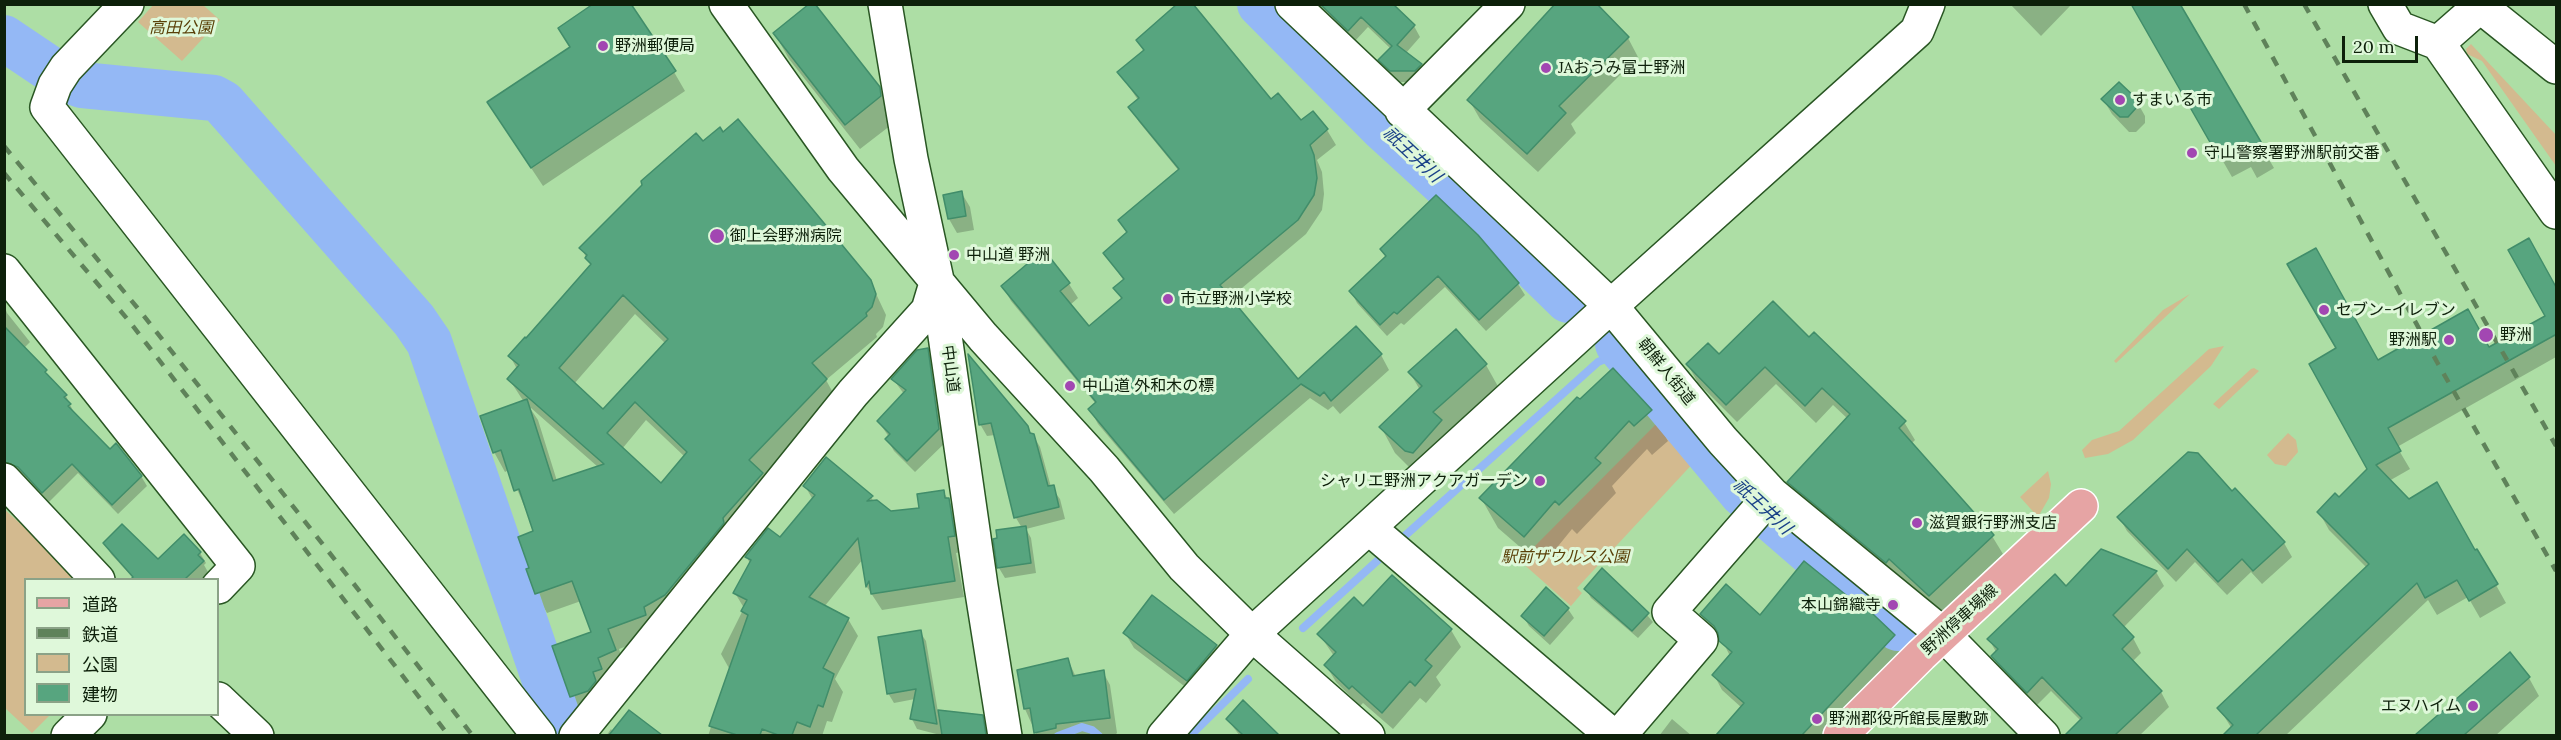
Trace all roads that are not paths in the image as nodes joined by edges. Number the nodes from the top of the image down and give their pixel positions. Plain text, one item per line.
1 (127, 4) edge
2 (726, 4) edge
3 (885, 4) edge
4 (1292, 4) edge
5 (1508, 4) edge
6 (1928, 4) edge
7 (2385, 4) edge
8 (2438, 43) junction
9 (2555, 64) edge
10 (1402, 111) junction
11 (2556, 212) edge
12 (4, 271) edge
13 (937, 280) junction
14 (1611, 306) junction
15 (4, 480) edge
16 (1761, 506) junction
17 (2081, 506) dead end
18 (1386, 541) junction
19 (97, 578) edge
20 (219, 586) edge
21 (1252, 634) junction
22 (1944, 635) junction
23 (219, 700) edge
24 (88, 716) edge
25 (68, 735) edge
26 (257, 735) edge
27 (539, 735) edge
28 (576, 735) edge
29 (1005, 735) edge
30 (1164, 735) edge
31 (1368, 735) edge
32 (1613, 735) edge
33 (1619, 735) edge
34 (1840, 735) edge
35 (2043, 735) edge

1 - 27 street
2 - 13 street
3 - 13 street, 中山道
4 - 10 street, 朝鮮人街道
5 - 10 street
6 - 14 street
7 - 8 street
8 - 9 street
8 - 11 street
10 - 14 street, 朝鮮人街道
12 - 20 street
13 - 21 street
13 - 28 street
13 - 29 street, 中山道
14 - 16 street, 朝鮮人街道
14 - 18 street
15 - 19 street
16 - 22 street, 朝鮮人街道
16 - 33 street
17 - 22 main road, 野洲停車場線
18 - 21 street
18 - 32 street
21 - 30 street
21 - 31 street
22 - 34 main road, 野洲停車場線
22 - 35 street, 朝鮮人街道
23 - 26 street
24 - 25 street

